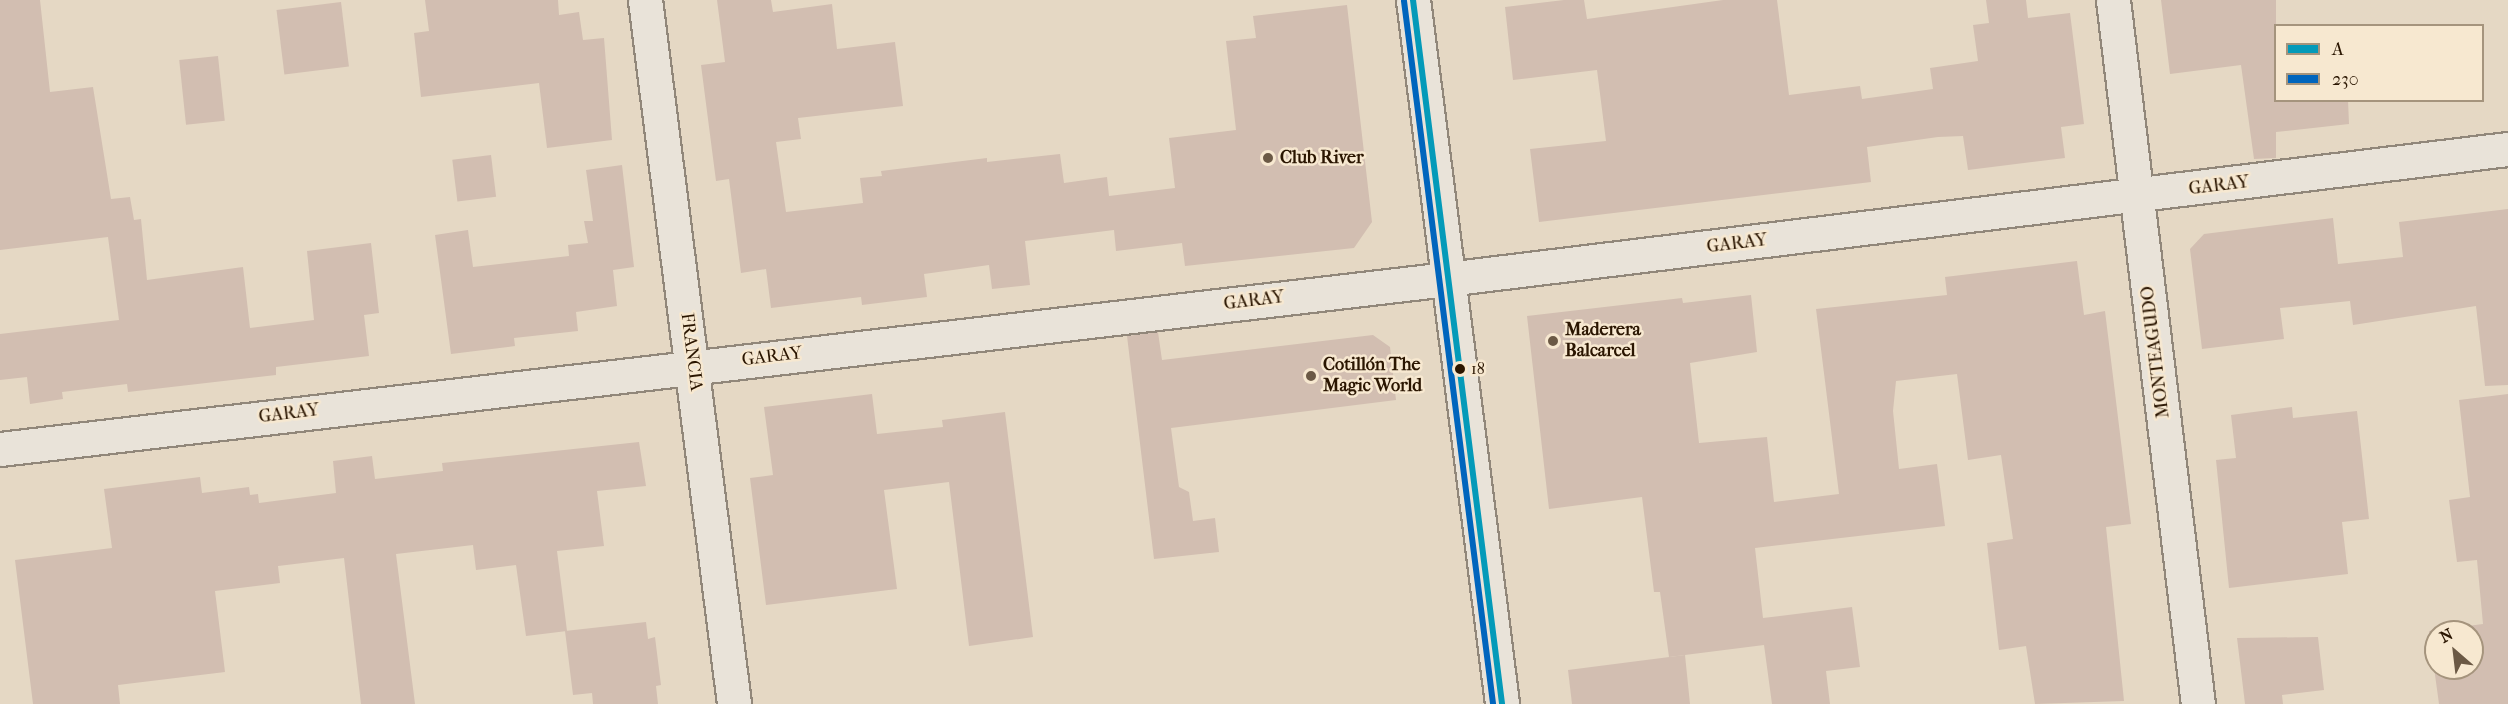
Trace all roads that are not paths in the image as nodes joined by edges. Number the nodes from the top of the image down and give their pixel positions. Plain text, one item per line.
1 (645, 0) edge
2 (1413, 0) edge
3 (2114, 0) edge
4 (2508, 149) edge
5 (2137, 196) junction
6 (1447, 279) junction
7 (693, 366) junction
8 (0, 448) edge
9 (734, 704) edge
10 (1502, 704) edge
11 (2198, 704) edge

1 - 7 street, FRANCIA
2 - 6 street
3 - 5 street, MONTEAGUDO
4 - 5 street, GARAY
5 - 6 street, GARAY
5 - 11 street, MONTEAGUDO
6 - 7 street, GARAY
6 - 10 street
7 - 8 street, GARAY
7 - 9 street, FRANCIA

